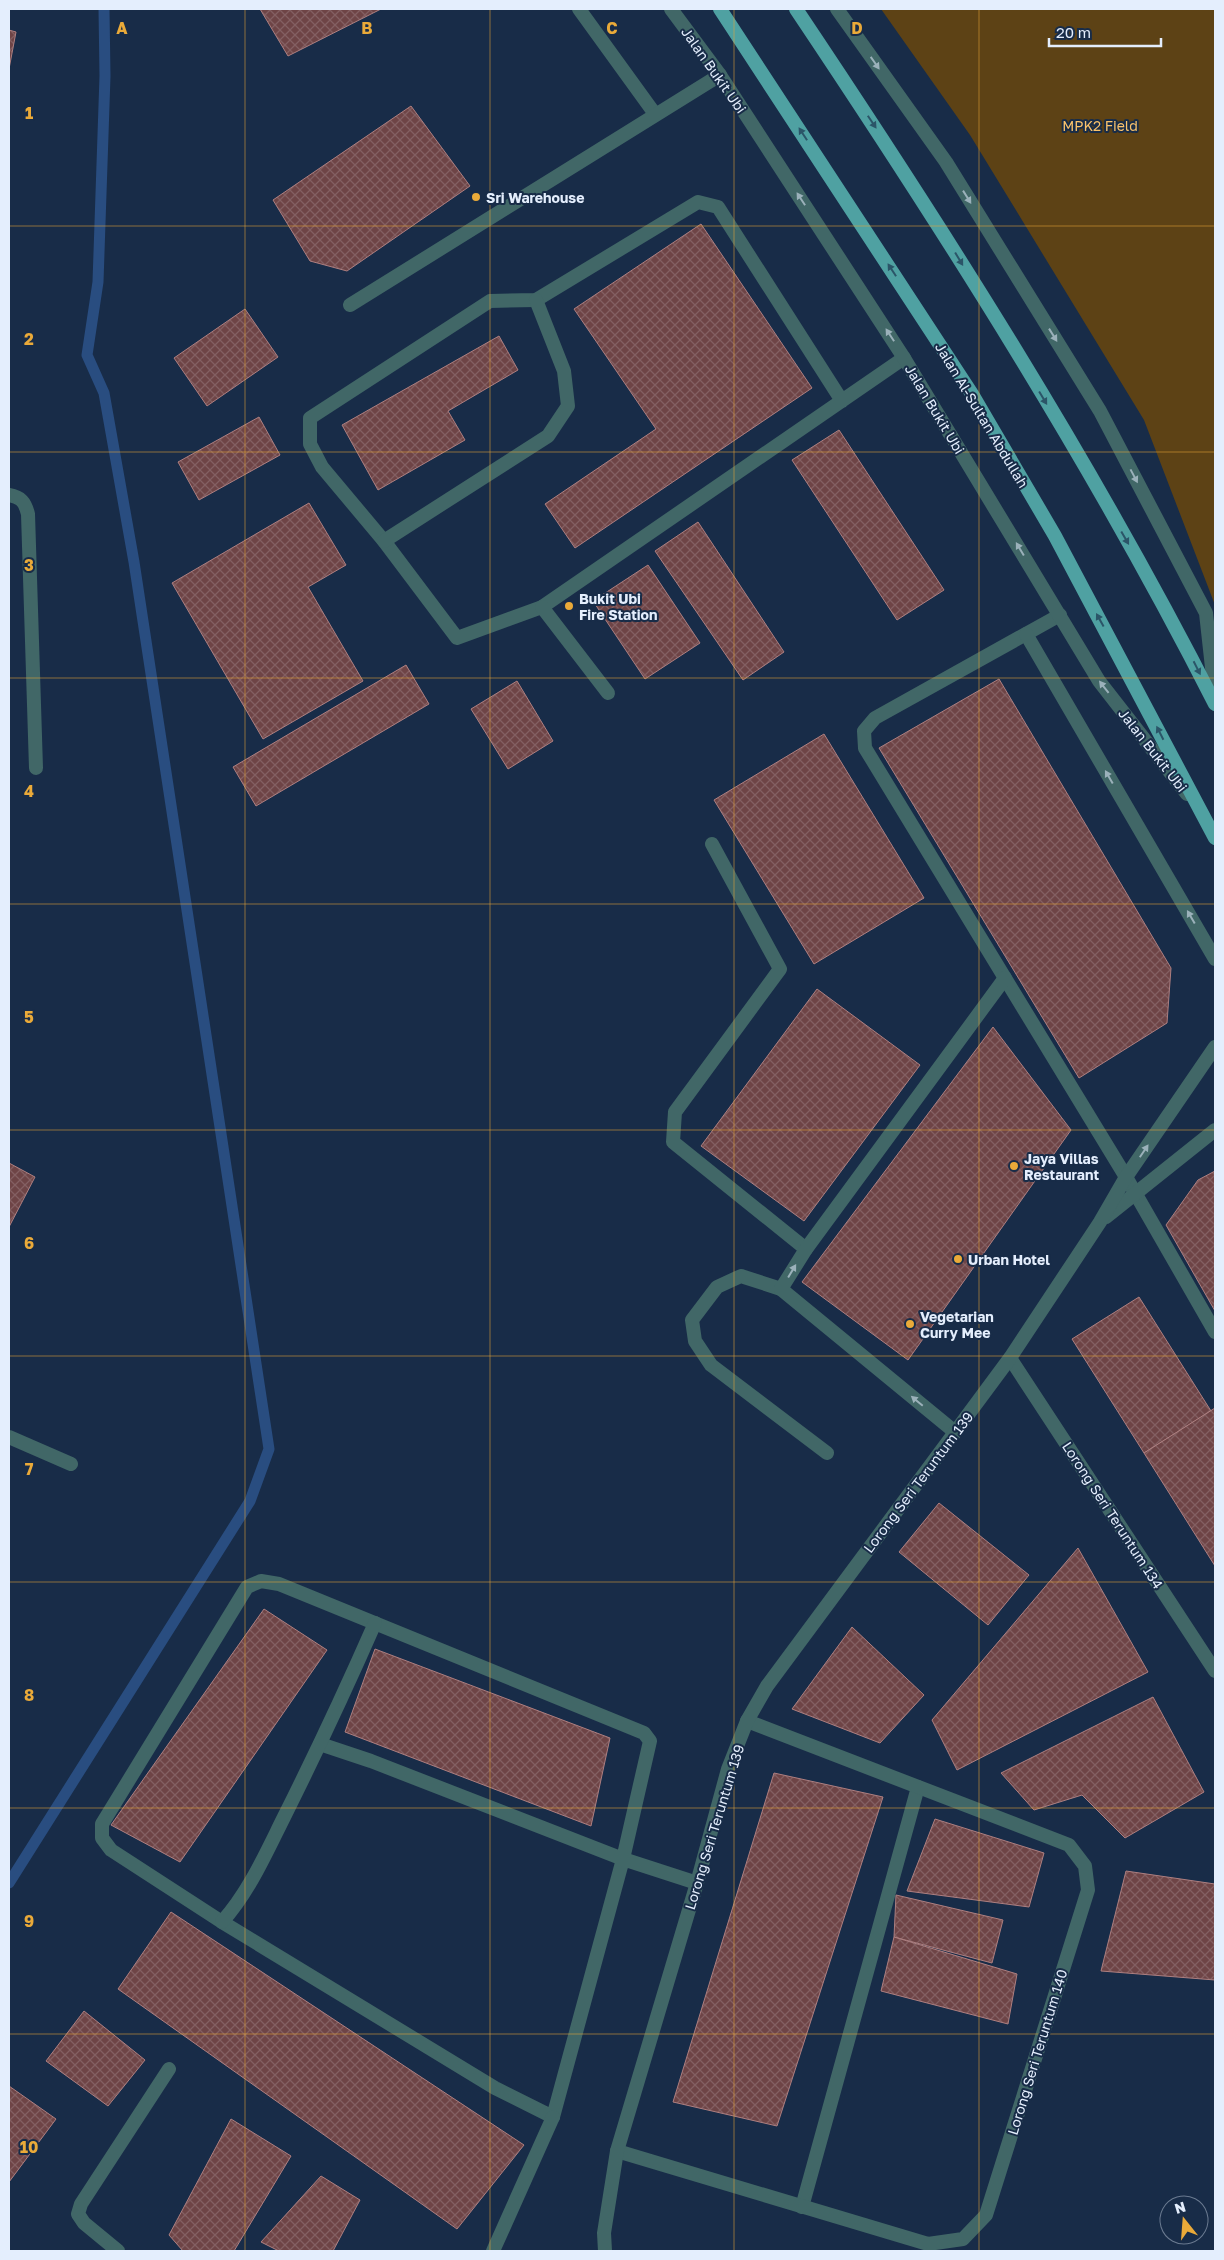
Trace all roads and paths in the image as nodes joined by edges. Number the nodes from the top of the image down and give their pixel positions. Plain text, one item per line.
1 (579, 9) edge
2 (671, 9) edge
3 (720, 9) edge
4 (796, 9) edge
5 (837, 9) edge
6 (720, 75) junction
7 (655, 114) junction
8 (536, 300) junction
9 (350, 305) dead end
10 (904, 358) junction
11 (842, 401) junction
12 (9, 495) edge
13 (384, 541) junction
14 (542, 607) junction
15 (1060, 615) junction
16 (1026, 634) junction
17 (608, 693) dead end
18 (1215, 695) edge
19 (1215, 704) edge
20 (36, 768) dead end
21 (1199, 809) junction
22 (1215, 838) edge
23 (712, 844) dead end
24 (1215, 959) edge
25 (1005, 978) junction
26 (1215, 1046) edge
27 (1215, 1130) edge
28 (1126, 1177) junction
29 (1135, 1194) junction
30 (1100, 1222) junction
31 (806, 1249) junction
32 (782, 1289) junction
33 (1215, 1332) edge
34 (1010, 1358) junction
35 (955, 1432) junction
36 (9, 1437) edge
37 (827, 1453) dead end
38 (71, 1464) dead end
39 (375, 1623) junction
40 (1215, 1671) edge
41 (747, 1720) junction
42 (320, 1744) junction
43 (918, 1787) junction
44 (623, 1859) junction
45 (697, 1882) junction
46 (222, 1922) junction
47 (169, 2069) dead end
48 (553, 2117) junction
49 (617, 2151) junction
50 (802, 2206) junction
51 (118, 2251) edge
52 (493, 2251) edge
53 (605, 2251) edge

1 - 7 street
2 - 6 street, Jalan Bukit Ubi
21 -> 3 main road, Jalan Al-Sultan Abdullah
4 -> 19 main road
5 -> 18 street
6 - 7 street
10 -> 6 street, Jalan Bukit Ubi
7 - 9 street
8 - 11 street
8 - 13 street
8 - 13 street
10 - 11 street
15 -> 10 street, Jalan Bukit Ubi
11 - 14 street
12 - 20 street
13 - 14 street
14 - 17 street
15 - 16 street
21 -> 15 street, Jalan Bukit Ubi
24 -> 16 street
16 - 25 street
21 - 22 main road, Jalan Al-Sultan Abdullah
23 - 31 street
25 - 28 street
25 - 31 street
28 -> 26 street
27 - 29 street
28 - 29 street
28 - 30 street
29 - 30 street
29 - 33 street
30 - 34 street, Lorong Seri Teruntum 139
32 -> 31 street
35 -> 32 street
32 - 37 street
34 - 35 street, Lorong Seri Teruntum 139
34 - 40 street, Lorong Seri Teruntum 134
35 - 41 street, Lorong Seri Teruntum 139
36 - 38 street
39 - 42 street
39 - 44 street
39 - 46 street
41 - 43 street, Lorong Seri Teruntum 140
41 - 45 street, Lorong Seri Teruntum 139
42 - 44 street
42 - 46 street
43 - 50 street
43 - 50 street, Lorong Seri Teruntum 140
44 - 45 street
44 - 48 street
45 - 49 street, Lorong Seri Teruntum 139
46 - 48 street
47 - 51 street
48 - 52 street
49 - 50 street, Lorong Seri Teruntum 140
49 - 53 street, Lorong Seri Teruntum 139

